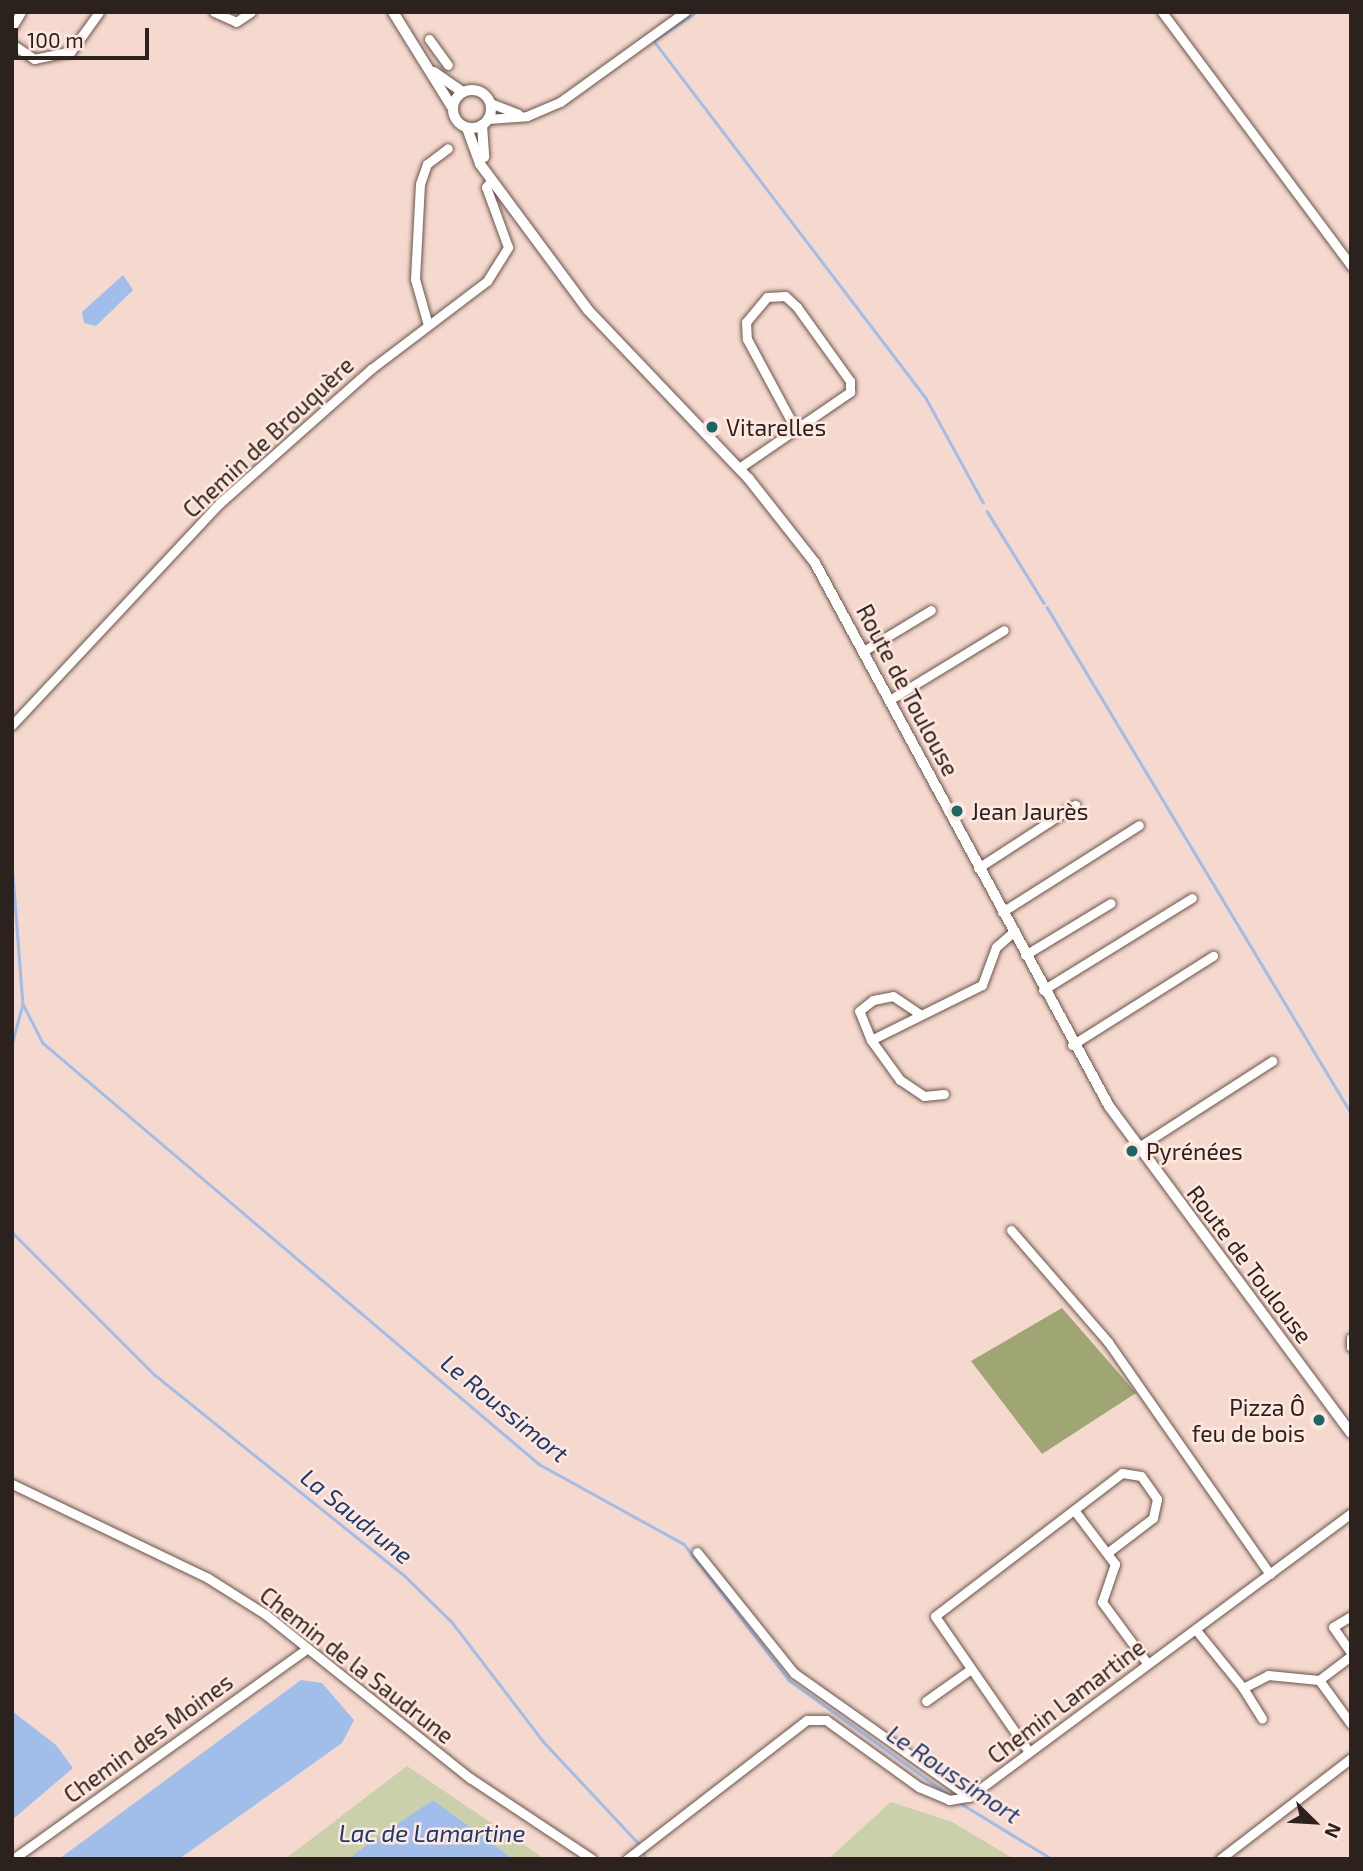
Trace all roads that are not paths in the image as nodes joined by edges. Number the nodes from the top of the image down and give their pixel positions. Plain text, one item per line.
1 (21, 12) edge
2 (99, 12) edge
3 (214, 12) edge
4 (251, 12) edge
5 (393, 12) edge
6 (685, 12) edge
7 (1162, 12) edge
8 (673, 15) edge
9 (12, 27) edge
10 (429, 39) dead end
11 (12, 44) edge
12 (422, 62) junction
13 (448, 65) dead end
14 (463, 92) junction
15 (490, 103) junction
16 (453, 107) junction
17 (527, 116) junction
18 (485, 122) junction
19 (467, 128) junction
20 (448, 148) dead end
21 (492, 180) junction
22 (1351, 266) edge
23 (428, 325) junction
24 (795, 428) junction
25 (739, 468) junction
26 (932, 610) dead end
27 (1004, 630) dead end
28 (865, 650) junction
29 (891, 699) junction
30 (12, 725) edge
31 (1075, 805) dead end
32 (1139, 825) dead end
33 (978, 868) junction
34 (1192, 898) dead end
35 (1111, 904) dead end
36 (1002, 912) junction
37 (1013, 932) junction
38 (1025, 955) junction
39 (1213, 956) dead end
40 (1043, 990) junction
41 (920, 1014) junction
42 (871, 1041) junction
43 (1072, 1045) junction
44 (1272, 1061) dead end
45 (944, 1094) dead end
46 (1137, 1148) junction
47 (1011, 1230) dead end
48 (1351, 1338) edge
49 (1351, 1347) edge
50 (1351, 1433) edge
51 (12, 1484) edge
52 (1074, 1510) junction
53 (1351, 1513) edge
54 (697, 1552) dead end
55 (1107, 1553) junction
56 (1270, 1574) junction
57 (1351, 1616) edge
58 (1196, 1630) junction
59 (306, 1649) junction
60 (1351, 1654) edge
61 (1147, 1663) junction
62 (971, 1669) junction
63 (1319, 1681) junction
64 (1243, 1688) junction
65 (926, 1701) dead end
66 (1262, 1718) dead end
67 (1351, 1724) edge
68 (1029, 1752) junction
69 (1351, 1758) edge
70 (969, 1797) junction
71 (13, 1859) edge
72 (592, 1859) edge
73 (627, 1859) edge
74 (1220, 1859) edge

1 - 9 street
2 - 11 street
3 - 4 street
5 - 12 main road
6 - 8 street
7 - 22 street
8 - 17 street
10 - 13 street
12 - 14 main road
12 - 16 main road
14 - 15 main road
14 - 16 main road
15 - 17 street
15 - 18 main road
16 - 19 main road
17 - 18 street
18 - 19 main road
18 - 21 main road, Route de Toulouse
19 - 21 main road, Route de Toulouse
20 - 23 street
21 - 23 street, Chemin de Brouquère
21 - 25 main road, Route de Toulouse
23 - 30 street, Chemin de Brouquère
24 - 24 street
24 - 25 street
25 - 28 main road, Route de Toulouse
26 - 28 street
27 - 29 street
28 - 29 main road, Route de Toulouse
29 - 33 main road, Route de Toulouse
31 - 33 street
32 - 36 street
33 - 36 main road, Route de Toulouse
34 - 40 street
35 - 38 street
36 - 37 main road, Route de Toulouse
37 - 38 main road, Route de Toulouse
37 - 41 street
38 - 40 main road, Route de Toulouse
39 - 43 street
40 - 43 main road, Route de Toulouse
41 - 42 street
41 - 42 street
42 - 45 street
43 - 46 main road, Route de Toulouse
44 - 46 street
46 - 50 main road, Route de Toulouse
47 - 56 street
48 - 49 street
51 - 59 street, Chemin de la Saudrune
52 - 55 street
52 - 55 street
52 - 62 street
53 - 56 street, Chemin Lamartine
54 - 70 street
55 - 61 street
56 - 58 street, Chemin Lamartine
57 - 60 street
58 - 61 street, Chemin Lamartine
58 - 64 street
59 - 71 street, Chemin des Moines
59 - 72 street, Chemin de la Saudrune
60 - 63 street
61 - 68 street, Chemin Lamartine
62 - 65 street
62 - 68 street
63 - 64 street
63 - 67 street
64 - 66 street
68 - 70 street, Chemin Lamartine
69 - 74 street
70 - 73 street, Chemin Lamartine

